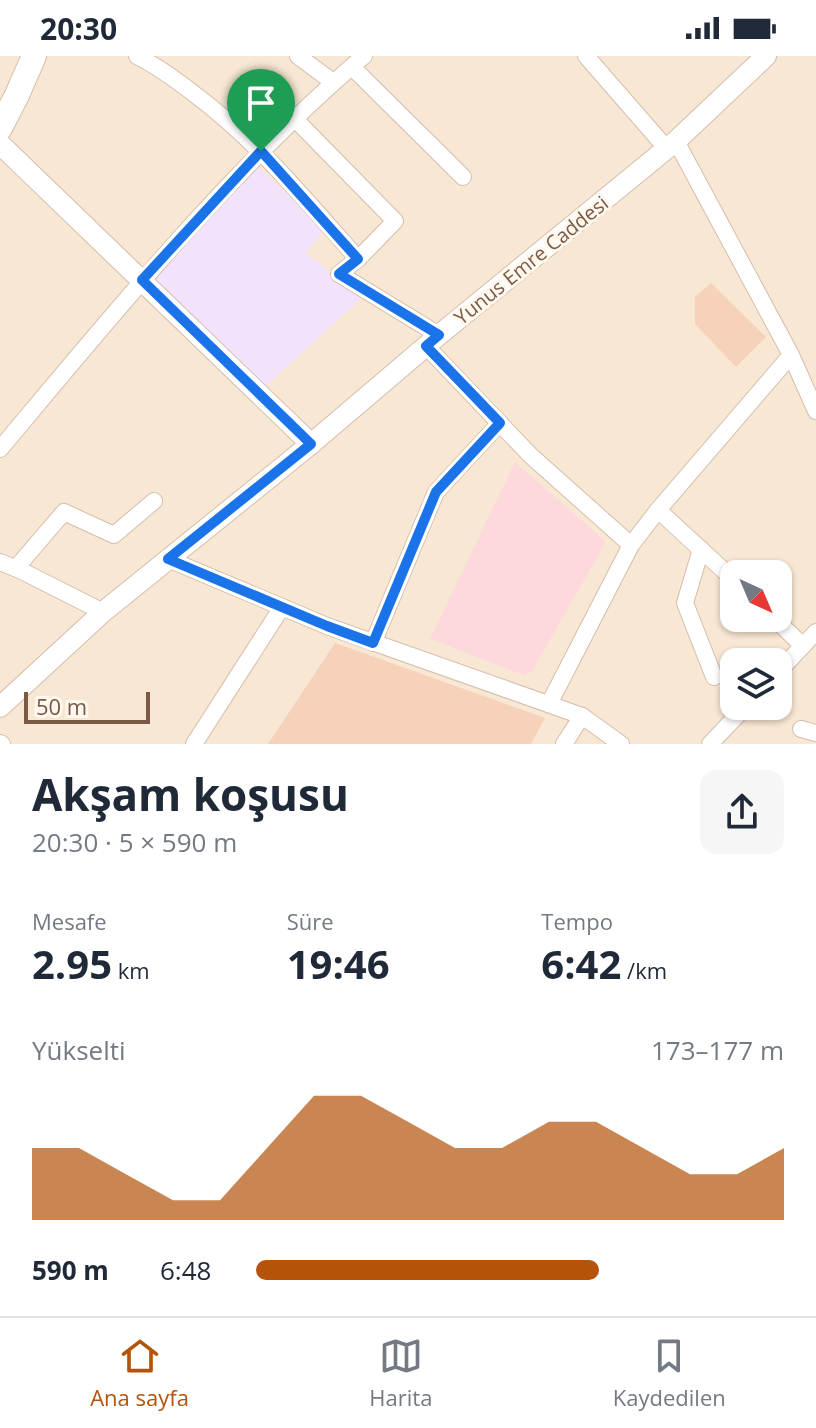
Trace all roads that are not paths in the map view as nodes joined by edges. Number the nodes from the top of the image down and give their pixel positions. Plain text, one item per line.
1 (137, 56) edge
2 (298, 56) edge
3 (586, 56) edge
4 (766, 56) edge
5 (26, 60) edge
6 (358, 61) edge
7 (333, 82) junction
8 (295, 119) junction
9 (0, 128) edge
10 (0, 144) edge
11 (671, 145) junction
12 (261, 151) junction
13 (463, 177) dead end
14 (358, 259) junction
15 (142, 280) junction
16 (433, 341) junction
17 (791, 355) junction
18 (816, 411) edge
19 (500, 423) junction
20 (311, 444) junction
21 (0, 449) edge
22 (154, 501) dead end
23 (658, 510) junction
24 (631, 545) junction
25 (701, 549) junction
26 (168, 559) junction
27 (8, 565) edge
28 (720, 567) edge
29 (282, 607) junction
30 (103, 612) junction
31 (788, 632) edge
32 (816, 632) edge
33 (373, 643) junction
34 (803, 646) junction
35 (792, 657) edge
36 (714, 677) dead end
37 (549, 704) junction
38 (0, 707) edge
39 (582, 716) junction
40 (733, 720) edge
41 (200, 742) edge
42 (564, 744) edge
43 (621, 744) edge
44 (710, 744) edge

1 - 12 street
2 - 7 street
3 - 11 street
4 - 11 street, Yunus Emre Caddesi
5 - 9 main road
6 - 7 street
6 - 13 street
7 - 8 street
8 - 12 street
8 - 14 street
10 - 15 street
11 - 16 street, Yunus Emre Caddesi
11 - 17 street
12 - 14 street
12 - 15 street
14 - 16 street
15 - 20 street
15 - 21 street
16 - 19 street
16 - 20 street, Yunus Emre Caddesi
17 - 18 street
17 - 23 street
19 - 24 street
19 - 33 street
20 - 26 street, Yunus Emre Caddesi
22 - 27 street
23 - 24 street
23 - 25 street
24 - 37 street
25 - 28 street
25 - 36 street
26 - 29 street
26 - 30 street, Yunus Emre Caddesi
27 - 30 street
29 - 33 street
29 - 41 street
30 - 38 street, Yunus Emre Caddesi
31 - 34 street
32 - 34 street
33 - 37 street
34 - 35 street
37 - 39 street
39 - 42 street
39 - 43 street
40 - 44 street

